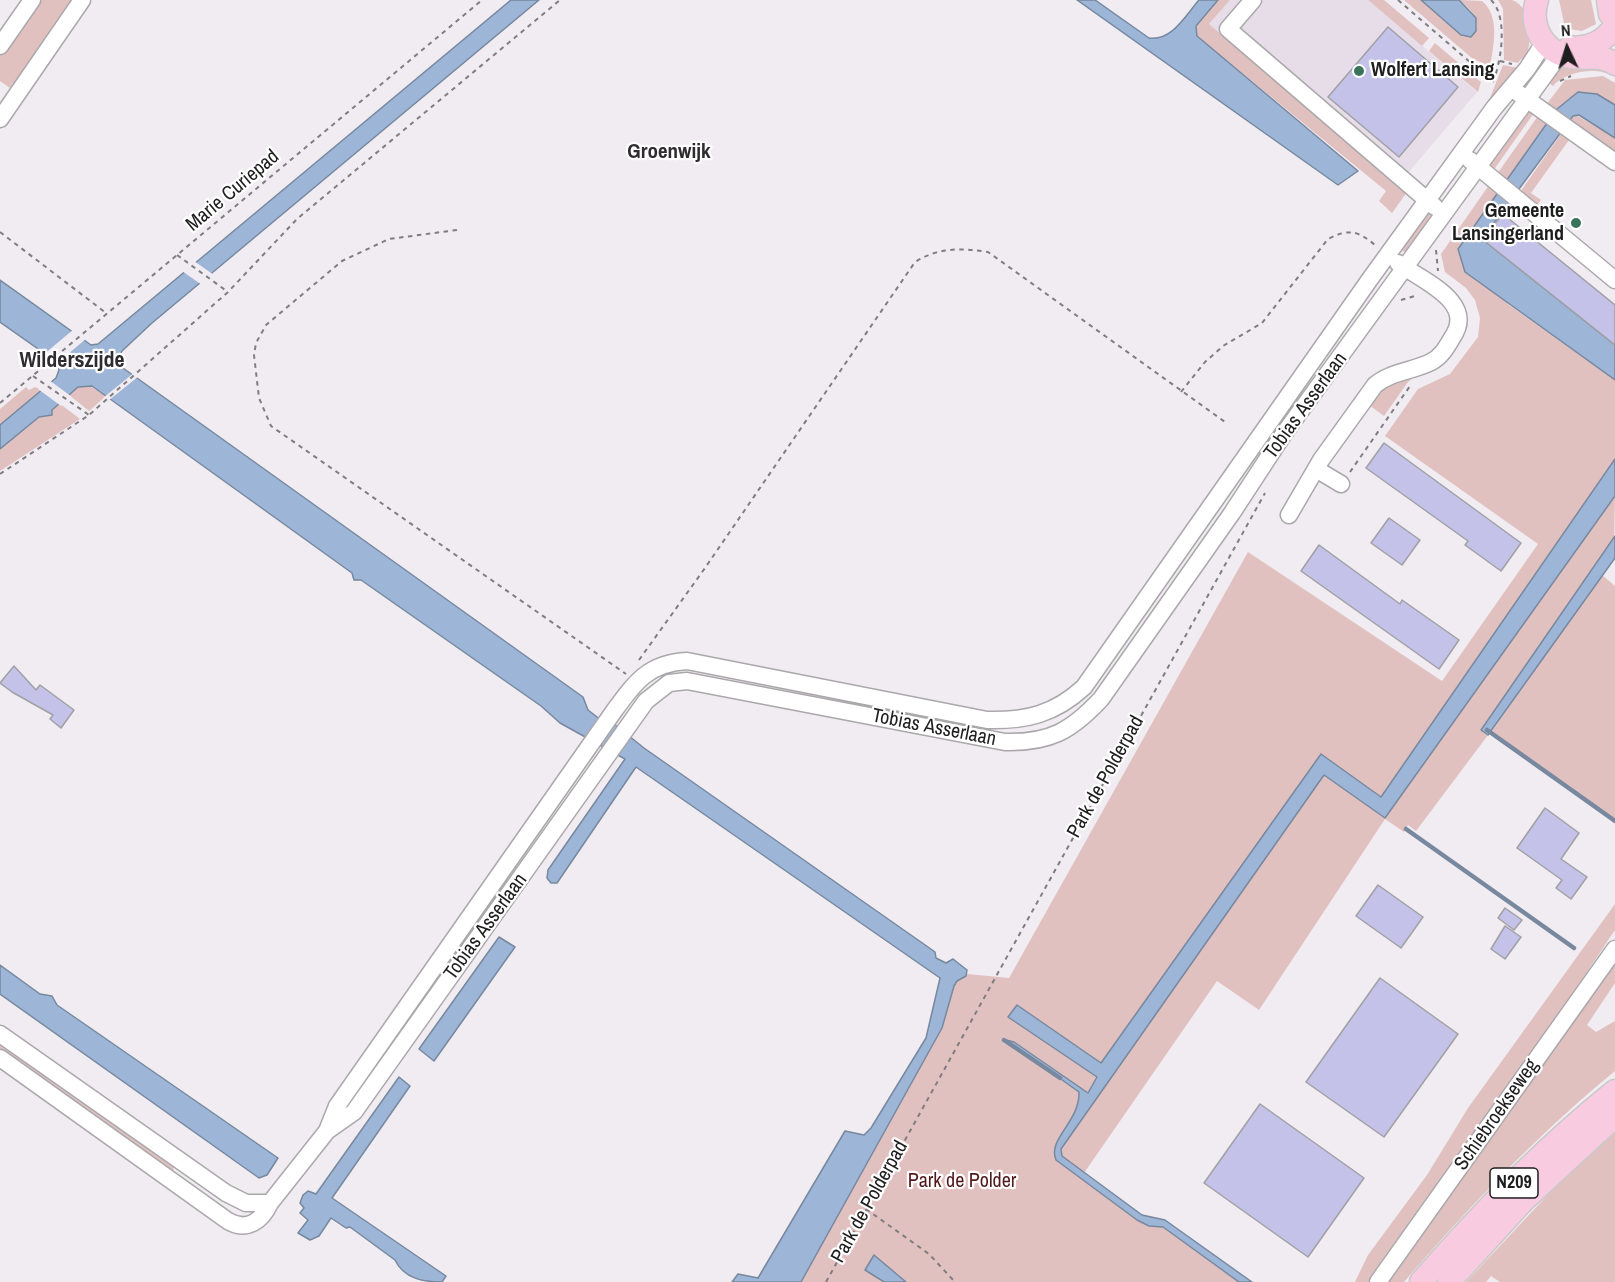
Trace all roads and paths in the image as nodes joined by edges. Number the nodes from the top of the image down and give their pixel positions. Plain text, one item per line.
1 (32, 0) edge
2 (82, 0) edge
3 (482, 0) edge
4 (560, 0) edge
5 (1253, 0) edge
6 (1398, 0) edge
7 (1491, 0) edge
8 (1608, 0) edge
9 (1534, 2) edge
10 (1615, 19) edge
11 (1615, 26) edge
12 (0, 46) edge
13 (1571, 49) junction
14 (1615, 53) edge
15 (1615, 64) edge
16 (1572, 76) dead end
17 (1558, 82) dead end
18 (1519, 93) junction
19 (0, 119) edge
20 (1461, 153) junction
21 (1615, 162) edge
22 (1478, 165) junction
23 (1427, 200) junction
24 (1444, 214) junction
25 (457, 230) dead end
26 (0, 232) edge
27 (1437, 246) dead end
28 (177, 255) junction
29 (1387, 256) junction
30 (1406, 269) junction
31 (1615, 280) edge
32 (1431, 286) junction
33 (228, 292) junction
34 (1396, 302) dead end
35 (106, 313) junction
36 (33, 376) junction
37 (1181, 392) junction
38 (0, 403) edge
39 (89, 415) junction
40 (1224, 422) dead end
41 (1316, 469) junction
42 (0, 474) edge
43 (1341, 484) dead end
44 (1269, 486) dead end
45 (1289, 515) dead end
46 (637, 663) dead end
47 (630, 672) dead end
48 (1615, 949) edge
49 (0, 1034) edge
50 (0, 1058) edge
51 (1615, 1091) edge
52 (1615, 1116) edge
53 (327, 1131) junction
54 (270, 1203) junction
55 (866, 1209) junction
56 (826, 1282) edge
57 (955, 1282) edge
58 (1378, 1282) edge
59 (1421, 1282) edge
60 (1449, 1282) edge

1 - 12 street
2 - 19 street
3 - 28 path, Marie Curiepad
4 - 33 path
5 - 23 street
6 - 7 path
8 - 10 main road
9 - 13 main road
11 - 13 main road
13 - 14 main road
13 - 15 main road
13 - 18 street, Tobias Asserlaan
16 - 17 path
18 - 20 street, Tobias Asserlaan
18 - 21 street
18 - 22 street, Tobias Asserlaan
20 - 22 street
20 - 23 street, Tobias Asserlaan
22 - 24 street, Tobias Asserlaan
22 - 31 street
23 - 24 street
23 - 29 street, Tobias Asserlaan
24 - 30 street, Tobias Asserlaan
25 - 47 path
26 - 35 path
27 - 32 path
28 - 33 path
28 - 35 path, Marie Curiepad
29 - 30 street
29 - 37 path
29 - 53 street, Tobias Asserlaan
30 - 32 street
30 - 53 street, Tobias Asserlaan
32 - 34 path
32 - 41 street
33 - 39 path
35 - 36 path, Marie Curiepad
36 - 38 path, Marie Curiepad
36 - 39 path
37 - 40 path
37 - 46 path
39 - 42 path
41 - 43 street
41 - 45 street
44 - 55 path, Park de Polderpad
48 - 58 street, Schiebroekseweg
49 - 54 street
50 - 54 street, Tobias Asserlaan
51 - 59 main road, N209
52 - 60 main road, N209
53 - 54 street, Tobias Asserlaan
55 - 56 path, Park de Polderpad
55 - 57 path

